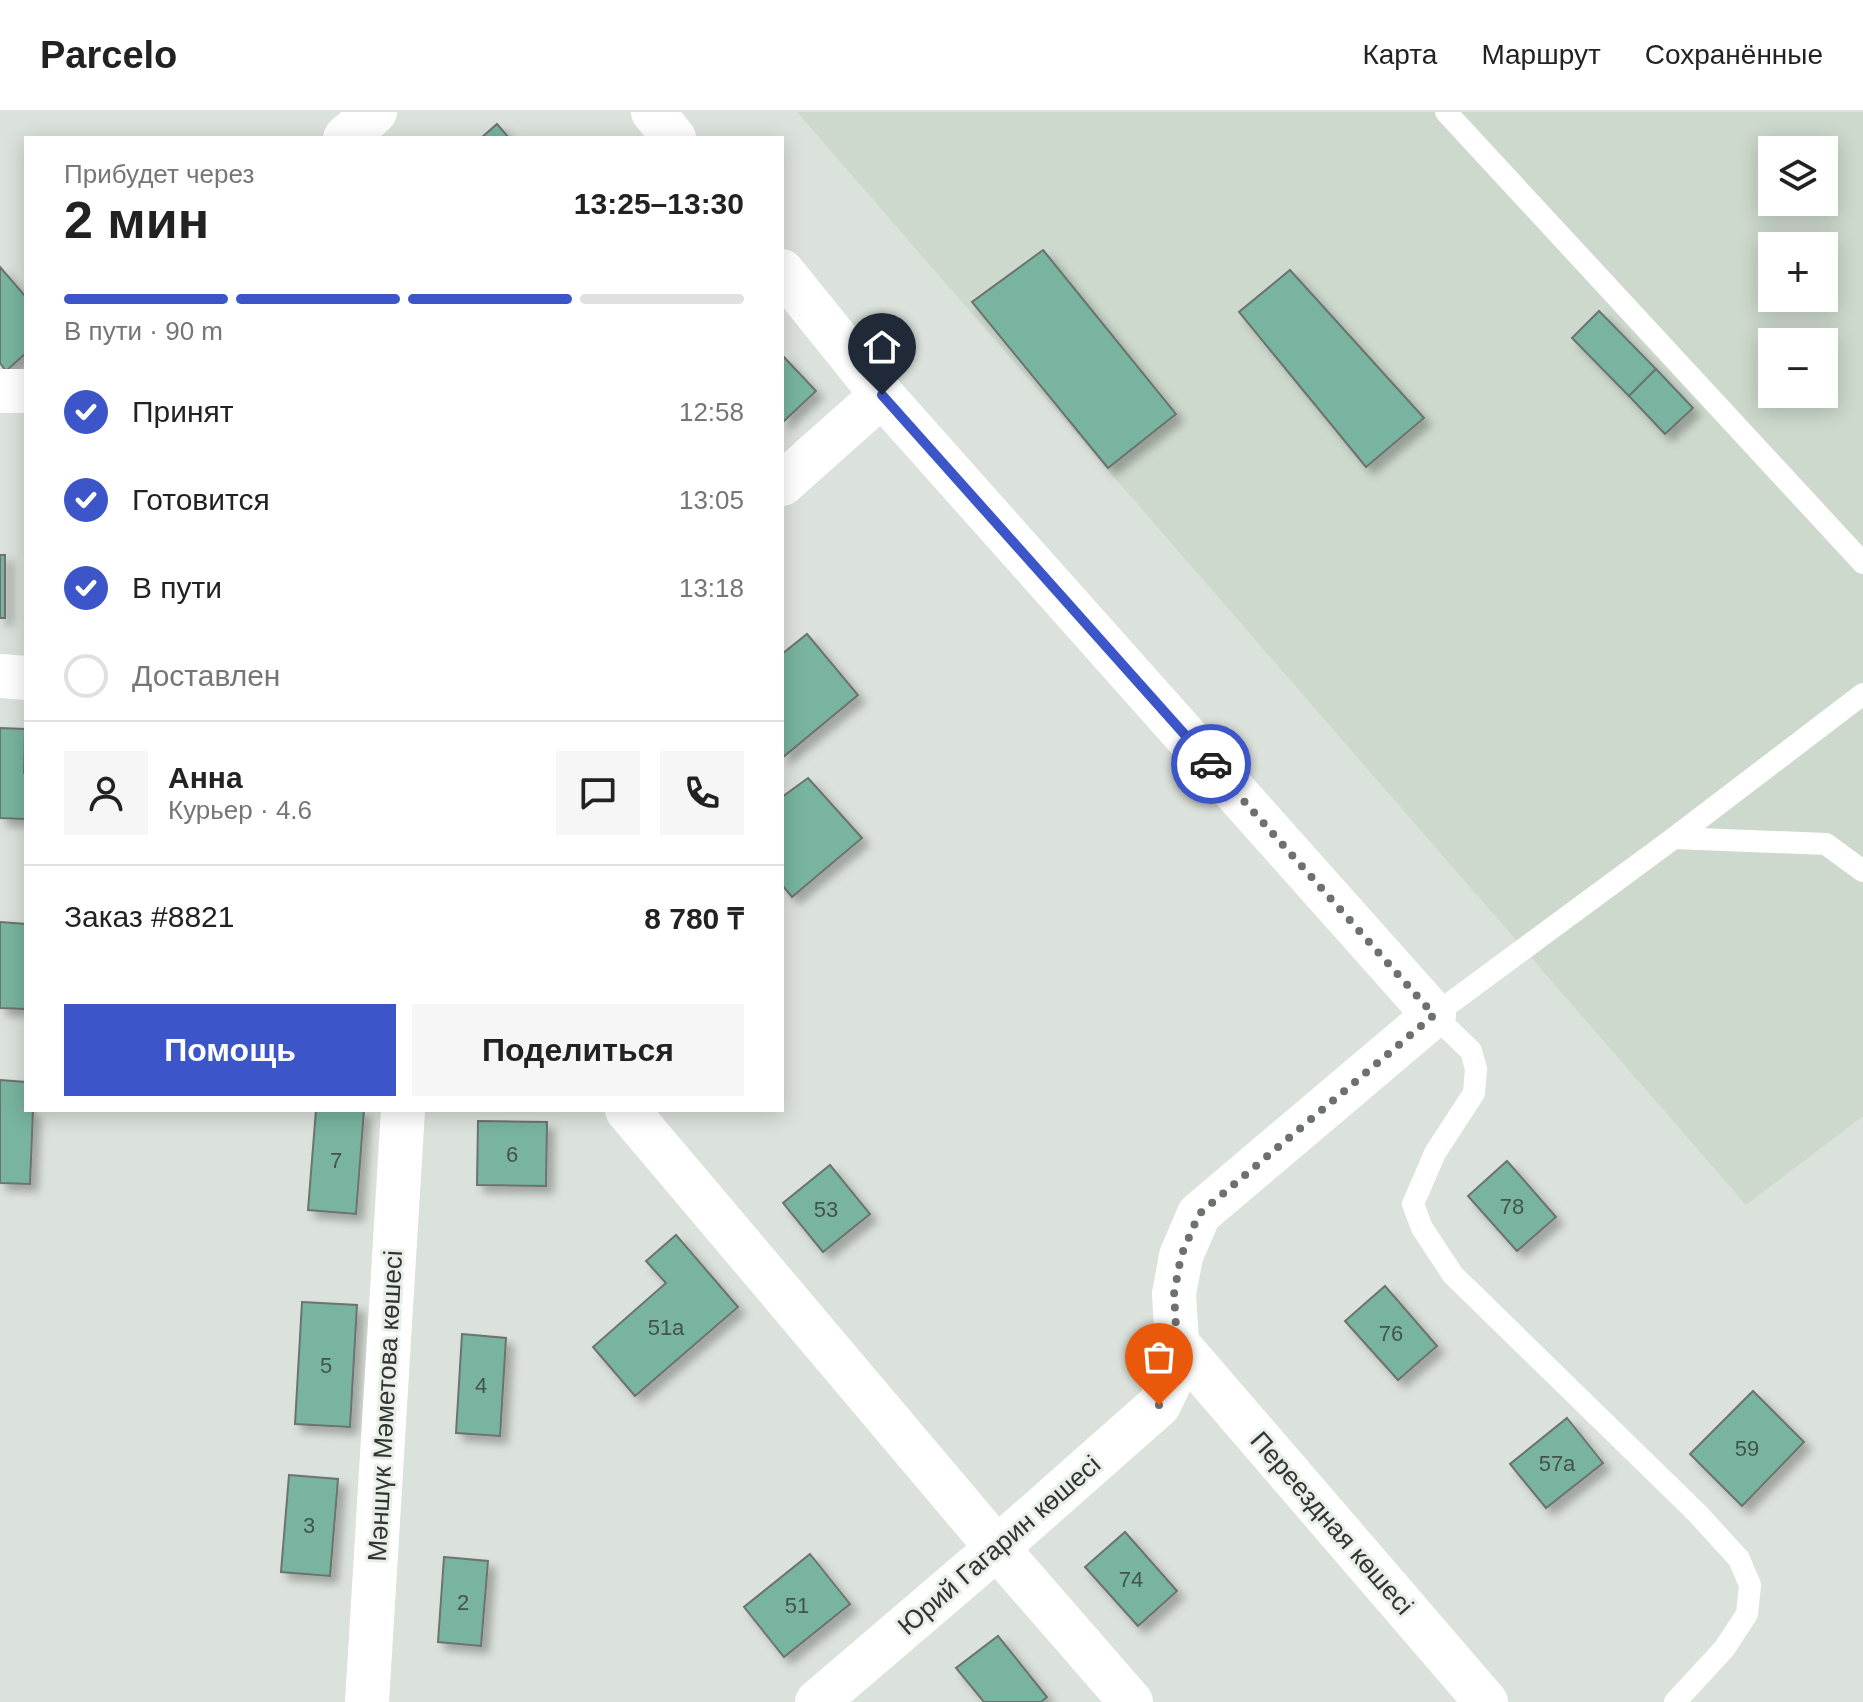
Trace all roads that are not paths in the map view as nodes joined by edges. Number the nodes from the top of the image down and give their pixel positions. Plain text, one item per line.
1 (375, 112) edge
2 (653, 112) edge
3 (1446, 112) edge
4 (347, 136) edge
5 (672, 136) edge
6 (784, 273) edge
7 (0, 391) edge
8 (24, 391) edge
9 (882, 395) junction
10 (784, 482) edge
11 (1863, 563) edge
12 (0, 676) edge
13 (24, 678) edge
14 (1863, 694) edge
15 (1674, 838) junction
16 (1863, 871) edge
17 (1434, 1015) junction
18 (403, 1112) edge
19 (629, 1112) edge
20 (1177, 1343) junction
21 (997, 1548) junction
22 (367, 1702) edge
23 (817, 1702) edge
24 (1131, 1702) edge
25 (1486, 1702) edge
26 (1675, 1702) edge

1 - 4 street
2 - 5 street
3 - 11 lane
6 - 9 street
7 - 8 street
9 - 10 street
9 - 17 street
12 - 13 street
14 - 15 lane
15 - 16 lane
15 - 17 lane
17 - 20 street, Юрий Гагарин көшесі
17 - 26 lane
18 - 22 street, Мәншүк Мәметова көшесі
19 - 21 street
20 - 21 street, Юрий Гагарин көшесі
20 - 25 street, Переездная көшесі
21 - 23 street, Юрий Гагарин көшесі
21 - 24 street

